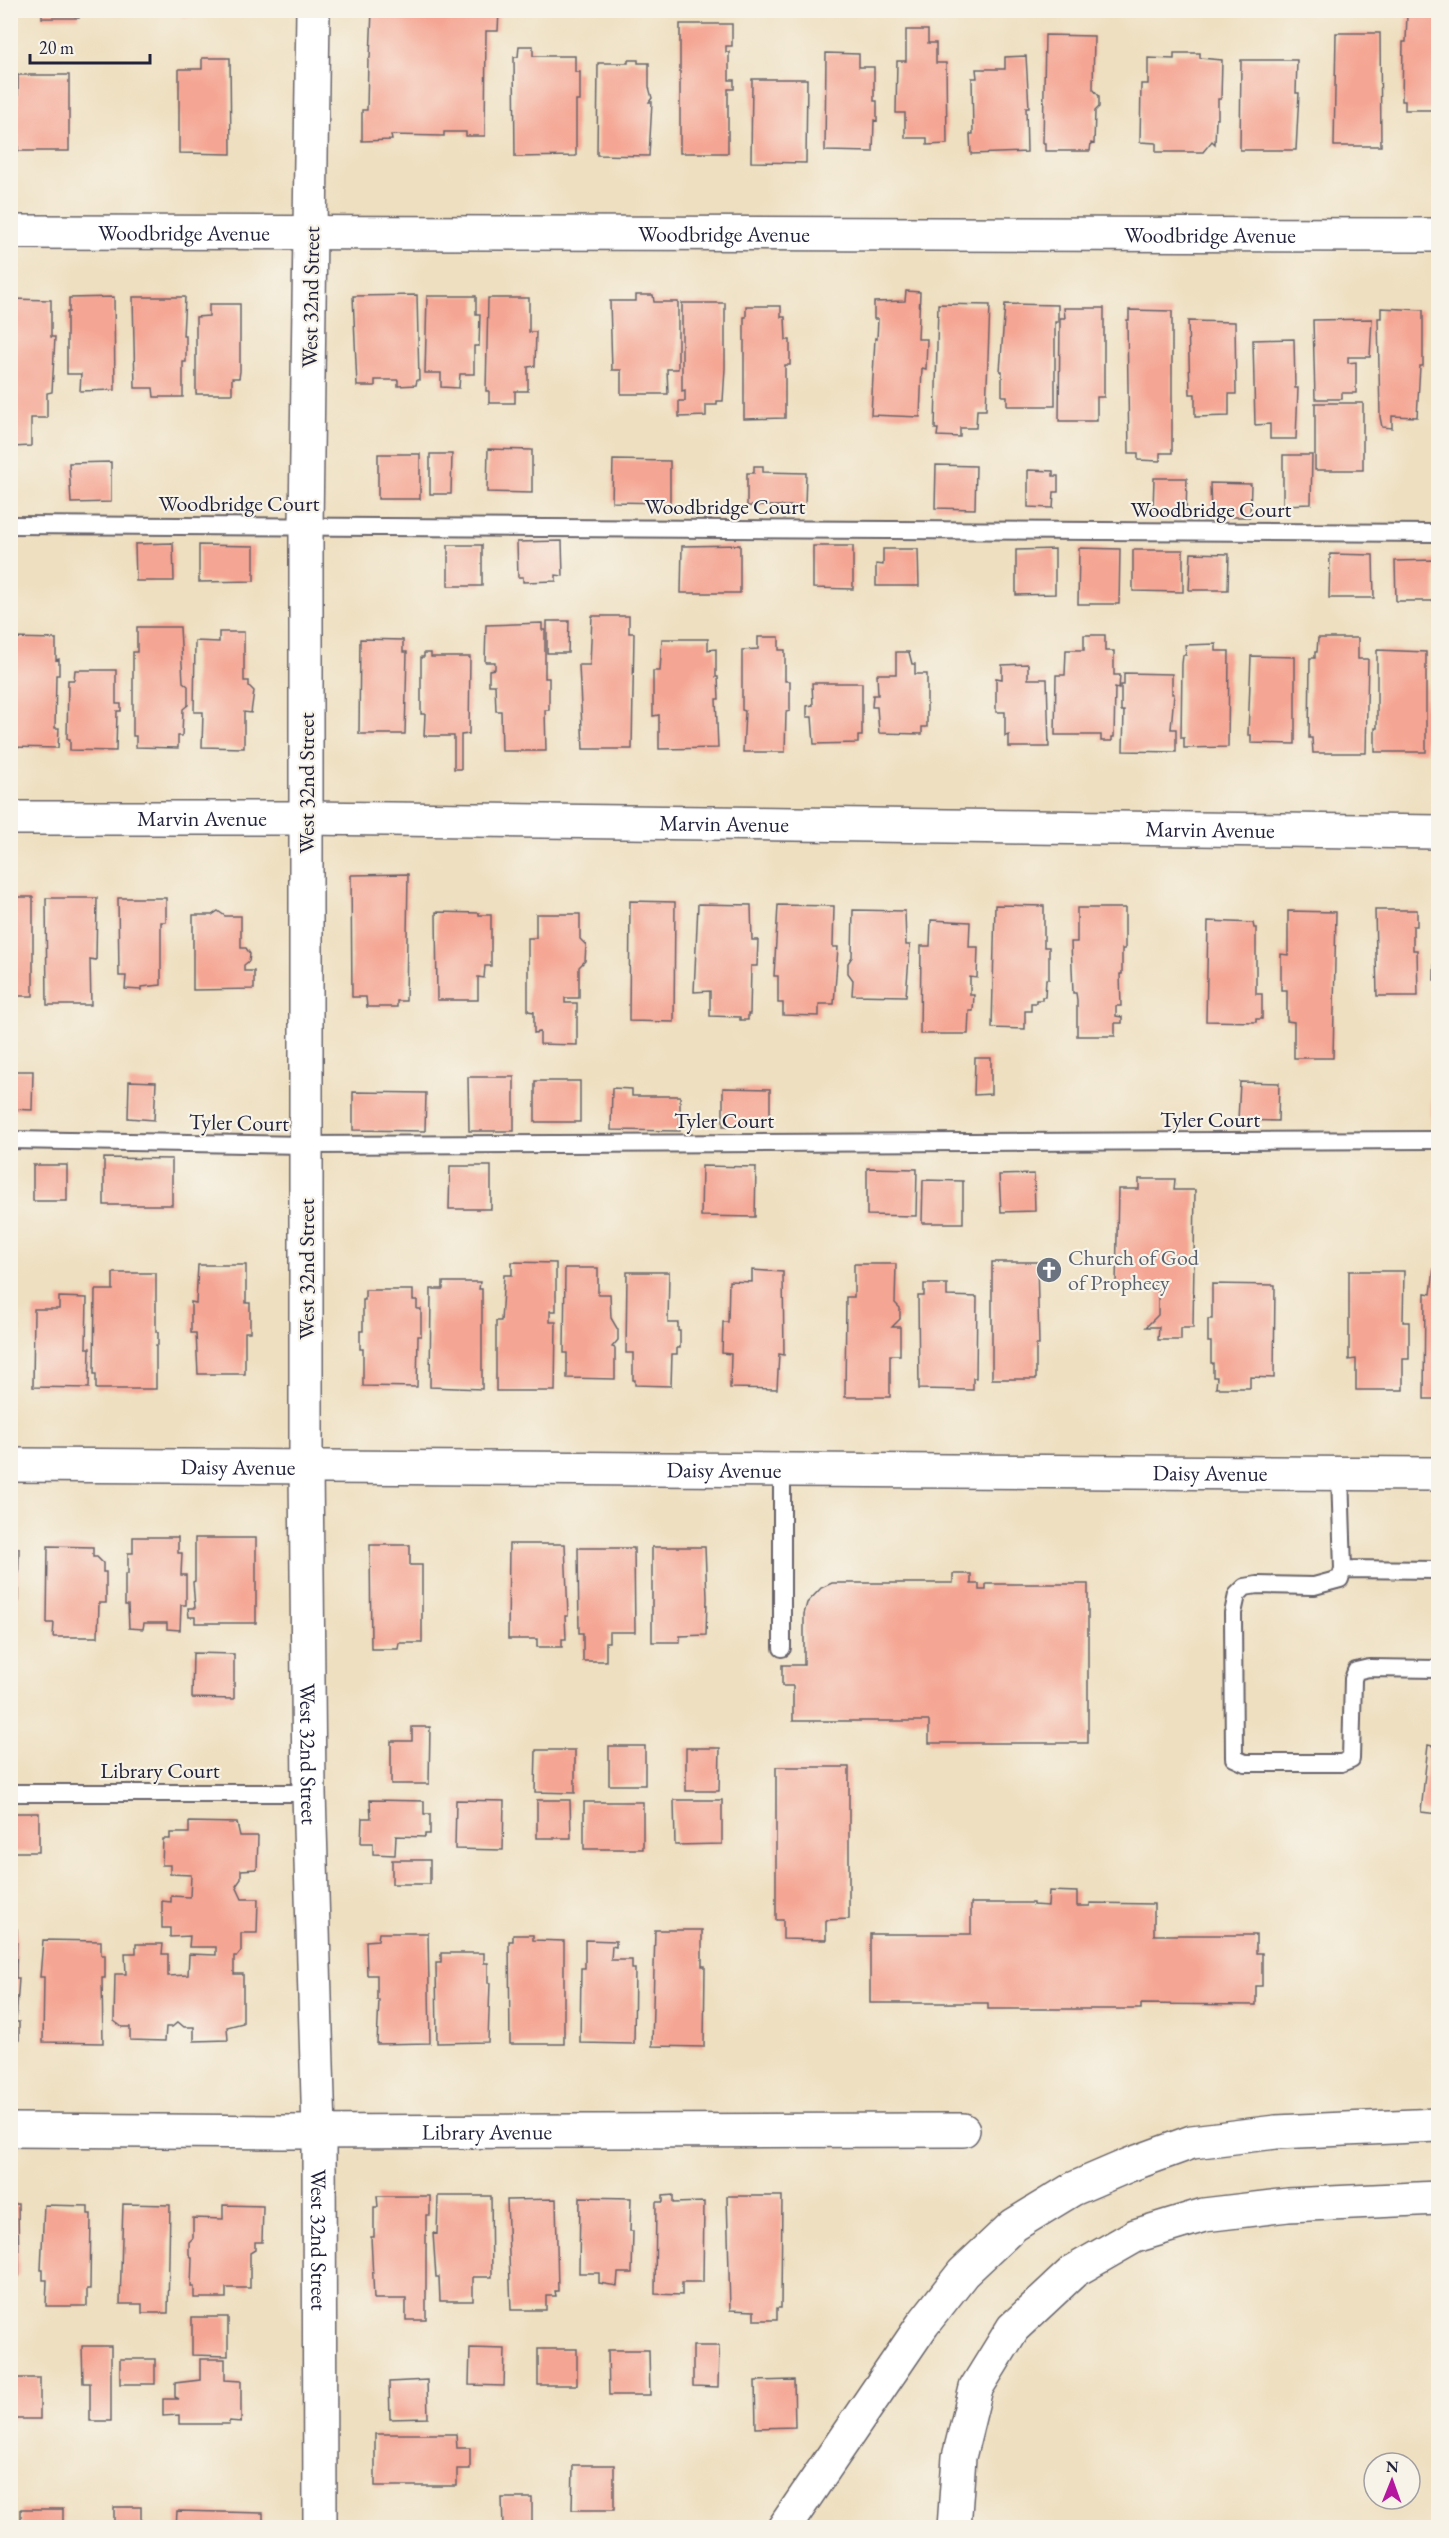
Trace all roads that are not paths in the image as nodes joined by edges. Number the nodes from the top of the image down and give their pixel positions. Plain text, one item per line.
1 (313, 10) edge
2 (10, 232) edge
3 (312, 235) junction
4 (1438, 236) edge
5 (10, 525) edge
6 (306, 526) junction
7 (1438, 533) edge
8 (10, 818) edge
9 (305, 818) junction
10 (1438, 831) edge
11 (10, 1140) edge
12 (1438, 1140) edge
13 (306, 1145) junction
14 (10, 1465) edge
15 (306, 1466) junction
16 (782, 1469) junction
17 (1340, 1474) junction
18 (1438, 1474) edge
19 (1438, 1570) edge
20 (1341, 1574) junction
21 (782, 1648) dead end
22 (1438, 1669) edge
23 (10, 1793) edge
24 (309, 1793) junction
25 (1438, 2125) edge
26 (10, 2130) edge
27 (963, 2130) dead end
28 (319, 2132) junction
29 (1438, 2198) edge
30 (320, 2528) edge
31 (784, 2528) edge
32 (954, 2528) edge

1 - 3 main road, West 32nd Street
2 - 3 main road, Woodbridge Avenue
3 - 4 main road, Woodbridge Avenue
3 - 6 main road, West 32nd Street
5 - 6 lane, Woodbridge Court
6 - 7 lane, Woodbridge Court
6 - 9 main road, West 32nd Street
8 - 9 main road, Marvin Avenue
9 - 10 main road, Marvin Avenue
9 - 13 main road, West 32nd Street
11 - 13 lane, Tyler Court
12 - 13 lane, Tyler Court
13 - 15 main road, West 32nd Street
14 - 15 main road, Daisy Avenue
15 - 16 main road, Daisy Avenue
15 - 24 main road, West 32nd Street
16 - 17 main road, Daisy Avenue
16 - 21 lane
17 - 18 main road, Daisy Avenue
17 - 20 lane
19 - 20 lane
20 - 22 lane
23 - 24 lane, Library Court
24 - 28 main road, West 32nd Street
25 - 31 main road
26 - 28 main road, Library Avenue
27 - 28 main road, Library Avenue
28 - 30 main road, West 32nd Street
29 - 32 main road

